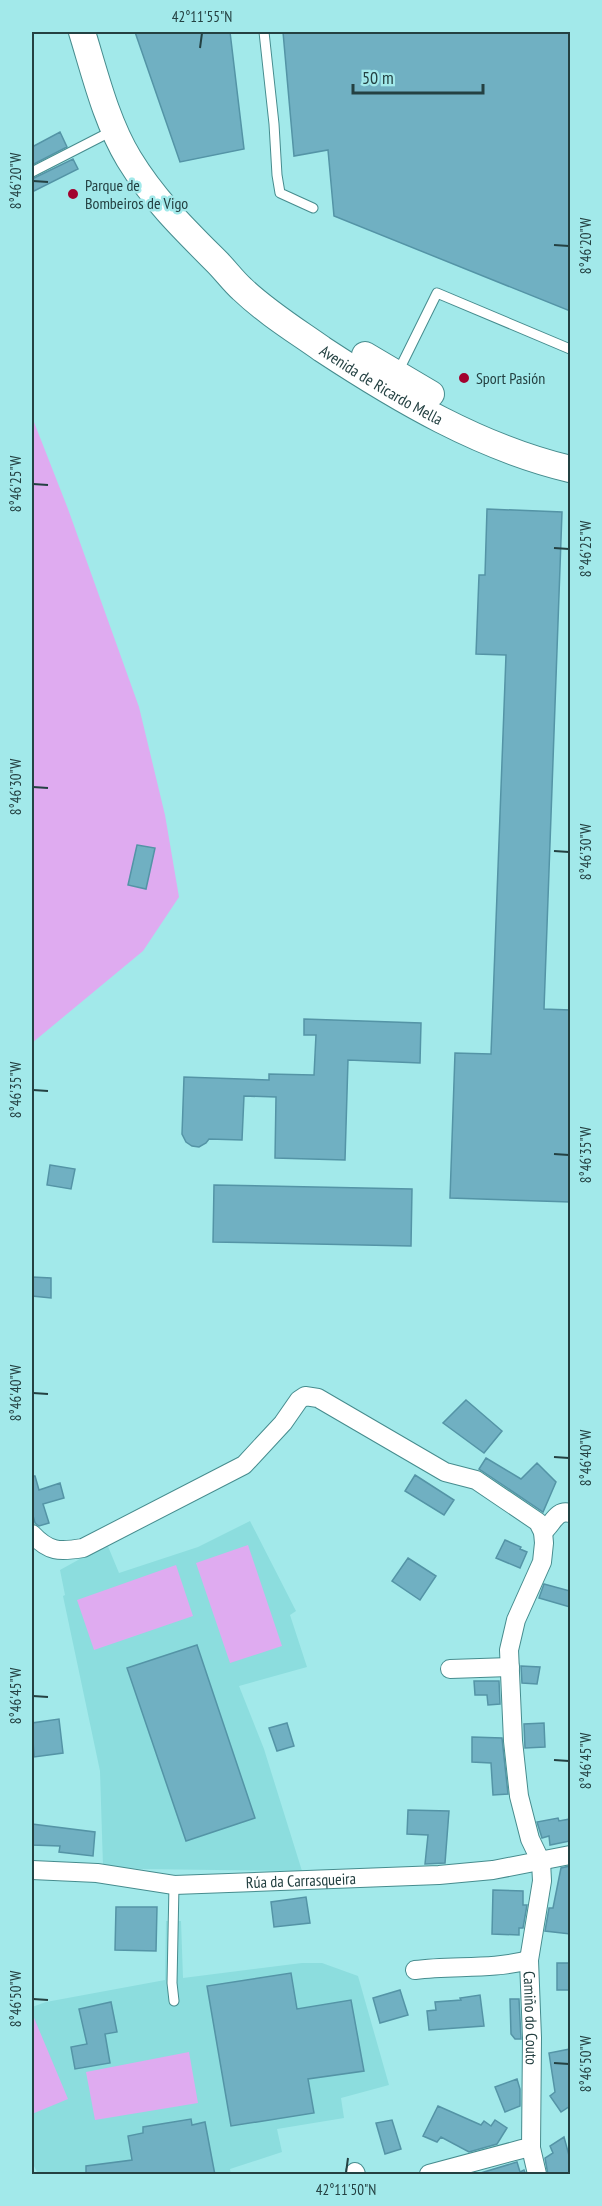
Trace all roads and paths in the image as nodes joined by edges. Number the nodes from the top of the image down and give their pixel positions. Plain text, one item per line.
1 (82, 32) edge
2 (264, 32) edge
3 (114, 129) junction
4 (32, 172) edge
5 (313, 208) dead end
6 (217, 262) junction
7 (570, 349) edge
8 (400, 395) junction
9 (507, 440) junction
10 (570, 455) edge
11 (570, 469) edge
12 (570, 1513) edge
13 (543, 1532) junction
14 (32, 1534) edge
15 (510, 1667) junction
16 (450, 1669) dead end
17 (570, 1855) edge
18 (541, 1862) junction
19 (32, 1870) edge
20 (174, 1885) junction
21 (529, 1960) junction
22 (415, 1970) dead end
23 (174, 2001) dead end
24 (531, 2148) junction
25 (429, 2175) edge
26 (537, 2175) edge

1 - 3 main road, Avenida de Ricardo Mella
2 - 5 lane
3 - 4 lane
3 - 6 main road, Avenida de Ricardo Mella
6 - 8 main road, Avenida de Ricardo Mella
6 - 8 main road, Avenida de Ricardo Mella
7 - 8 lane
8 - 9 main road, Avenida de Ricardo Mella
9 - 10 main road, Avenida de Ricardo Mella
9 - 11 main road, Avenida de Ricardo Mella
12 - 13 street
13 - 14 street
13 - 15 street
15 - 16 street
15 - 18 street
17 - 18 street, Rúa da Carrasqueira
18 - 20 street, Rúa da Carrasqueira
18 - 21 street, Camiño do Couto
19 - 20 street, Rúa da Carrasqueira
20 - 23 lane
21 - 22 street
21 - 24 street, Camiño do Couto
24 - 25 street
24 - 26 street, Camiño do Couto

